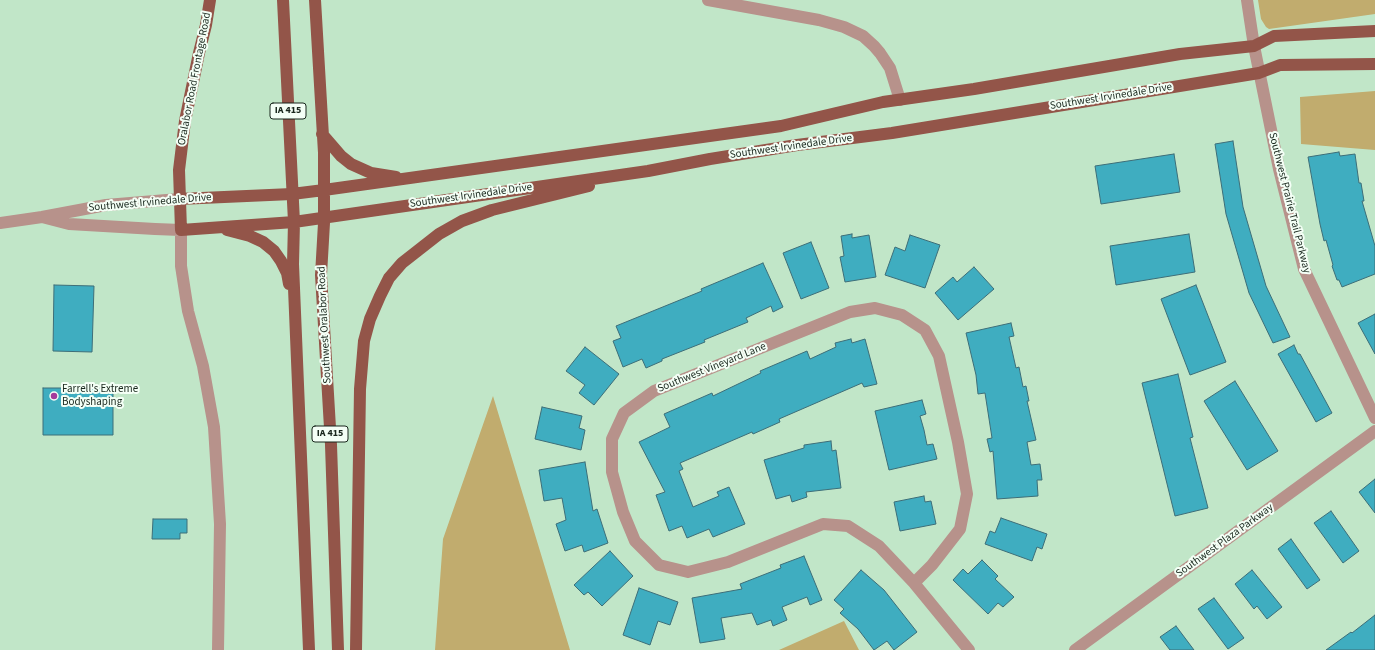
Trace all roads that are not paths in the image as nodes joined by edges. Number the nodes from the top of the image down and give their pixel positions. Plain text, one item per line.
1 (210, 0) edge
2 (284, 0) edge
3 (315, 0) edge
4 (708, 0) edge
5 (1247, 0) edge
6 (1375, 31) edge
7 (1254, 46) junction
8 (1375, 64) edge
9 (1260, 73) junction
10 (900, 100) junction
11 (322, 134) junction
12 (648, 170) junction
13 (409, 179) junction
14 (324, 190) junction
15 (292, 194) junction
16 (180, 199) junction
17 (42, 217) junction
18 (324, 217) junction
19 (294, 222) junction
20 (0, 223) edge
21 (214, 227) junction
22 (181, 230) junction
23 (295, 311) junction
24 (1375, 418) edge
25 (1375, 432) edge
26 (914, 583) junction
27 (218, 650) edge
28 (309, 650) edge
29 (338, 650) edge
30 (356, 650) edge
31 (969, 650) edge
32 (1075, 650) edge

1 - 16 main road, Oralabor Road Frontage Road
2 - 15 main road, IA 415
3 - 11 main road, Southwest Oralabor Road / IA 415
4 - 10 street
5 - 7 street, Southwest Prairie Trail Parkway
6 - 7 main road, Southwest Irvinedale Drive
7 - 9 street, Southwest Prairie Trail Parkway
7 - 10 main road, Southwest Irvinedale Drive
8 - 9 main road, Southwest Irvinedale Drive
9 - 12 main road, Southwest Irvinedale Drive
9 - 24 street, Southwest Prairie Trail Parkway
10 - 13 main road, Southwest Irvinedale Drive
11 - 13 main road
11 - 14 main road, Southwest Oralabor Road / IA 415
12 - 18 main road, Southwest Irvinedale Drive
12 - 30 main road
13 - 14 main road, Southwest Irvinedale Drive
14 - 15 main road, Southwest Irvinedale Drive
14 - 18 main road, Southwest Oralabor Road / IA 415
15 - 16 main road, Southwest Irvinedale Drive
15 - 19 main road, IA 415
16 - 17 street, Southwest Irvinedale Drive
16 - 22 main road, Oralabor Road Frontage Road
17 - 20 street
17 - 22 street, Southwest Irvinedale Drive
18 - 19 main road, Southwest Irvinedale Drive
18 - 29 main road, Southwest Oralabor Road / IA 415
19 - 21 main road, Southwest Irvinedale Drive
19 - 23 main road, IA 415
21 - 22 main road, Southwest Irvinedale Drive
21 - 23 main road
22 - 27 street
23 - 28 main road, IA 415
25 - 32 street, Southwest Plaza Parkway
26 - 26 street, Southwest Vineyard Lane
26 - 31 street, Southwest Vineyard Lane

